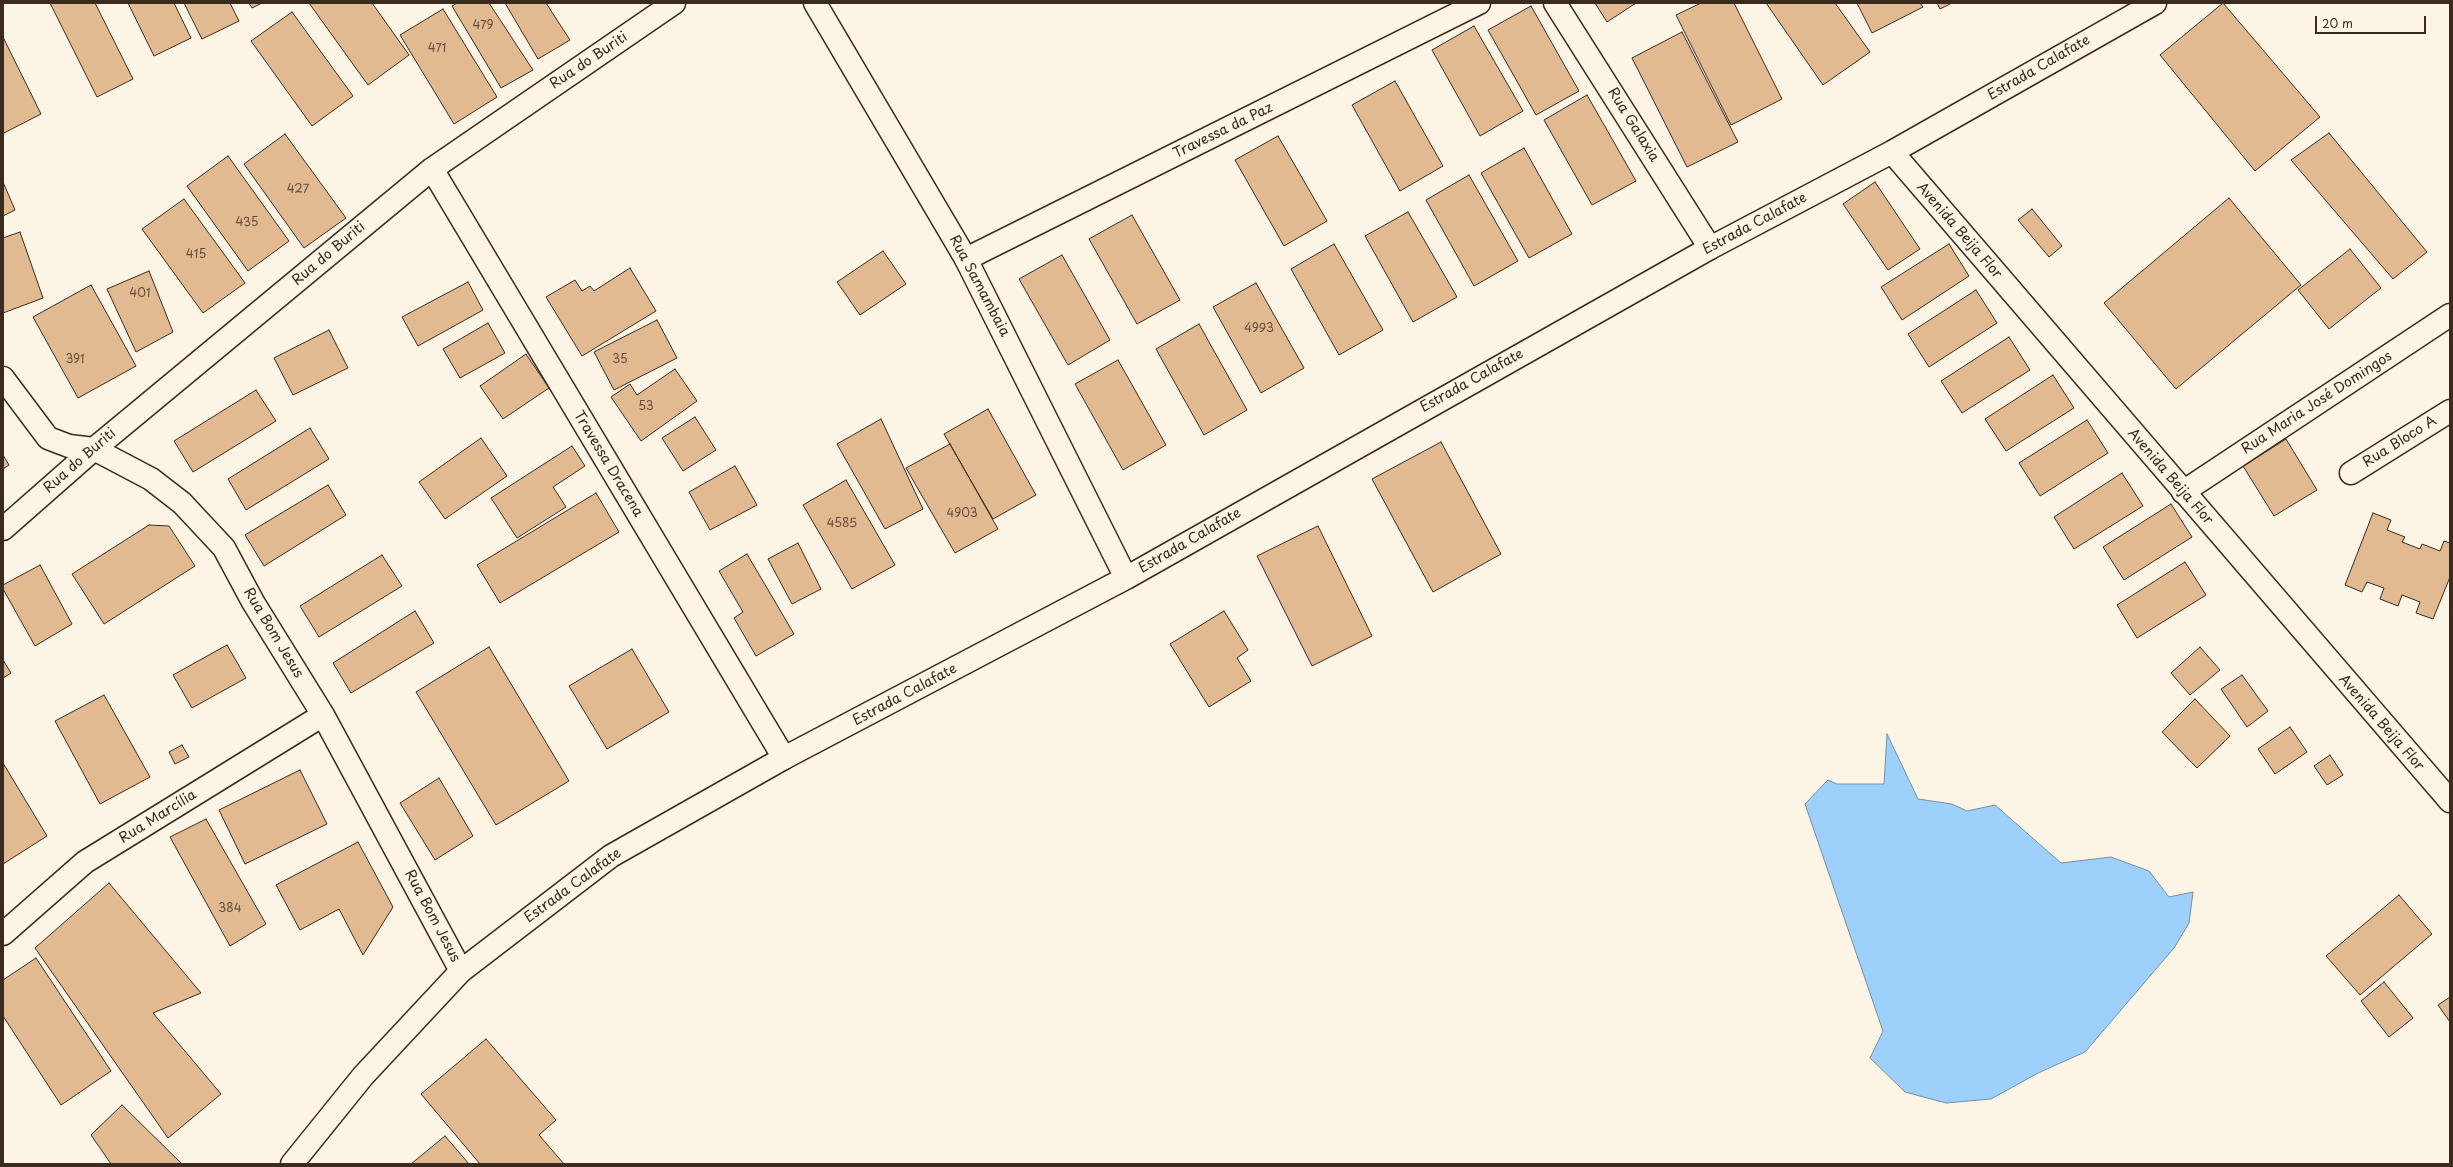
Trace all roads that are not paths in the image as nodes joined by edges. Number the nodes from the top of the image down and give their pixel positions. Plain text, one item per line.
1 (674, 3) edge
2 (815, 3) edge
3 (1479, 3) edge
4 (1555, 3) edge
5 (2155, 3) edge
6 (1892, 152) junction
7 (432, 169) junction
8 (1710, 248) junction
9 (966, 259) junction
10 (2450, 315) edge
11 (3, 378) edge
12 (2450, 411) edge
13 (94, 449) junction
14 (2351, 473) dead end
15 (2183, 492) junction
16 (3, 529) edge
17 (1126, 578) junction
18 (323, 715) junction
19 (784, 758) junction
20 (2450, 801) edge
21 (3, 934) edge
22 (461, 971) junction
23 (292, 1164) edge

1 - 7 street, Rua do Buriti
2 - 9 street, Rua Samambaia
3 - 9 street, Travessa da Paz
4 - 8 street, Rua Galaxia
5 - 6 street, Estrada Calafate
6 - 8 street, Estrada Calafate
6 - 15 street, Avenida Beija Flor
7 - 13 street, Rua do Buriti
7 - 19 street, Travessa Dracena
8 - 17 street, Estrada Calafate
9 - 17 street, Rua Samambaia
10 - 15 street, Rua Maria José Domingos
11 - 13 street, Rua Bom Jesus
12 - 14 street, Rua Bloco A
13 - 16 street, Rua do Buriti
13 - 18 street, Rua Bom Jesus
15 - 20 street, Avenida Beija Flor
17 - 19 street, Estrada Calafate
18 - 21 street, Rua Marcília
18 - 22 street, Rua Bom Jesus
19 - 22 street, Estrada Calafate
22 - 23 street, Estrada Calafate

